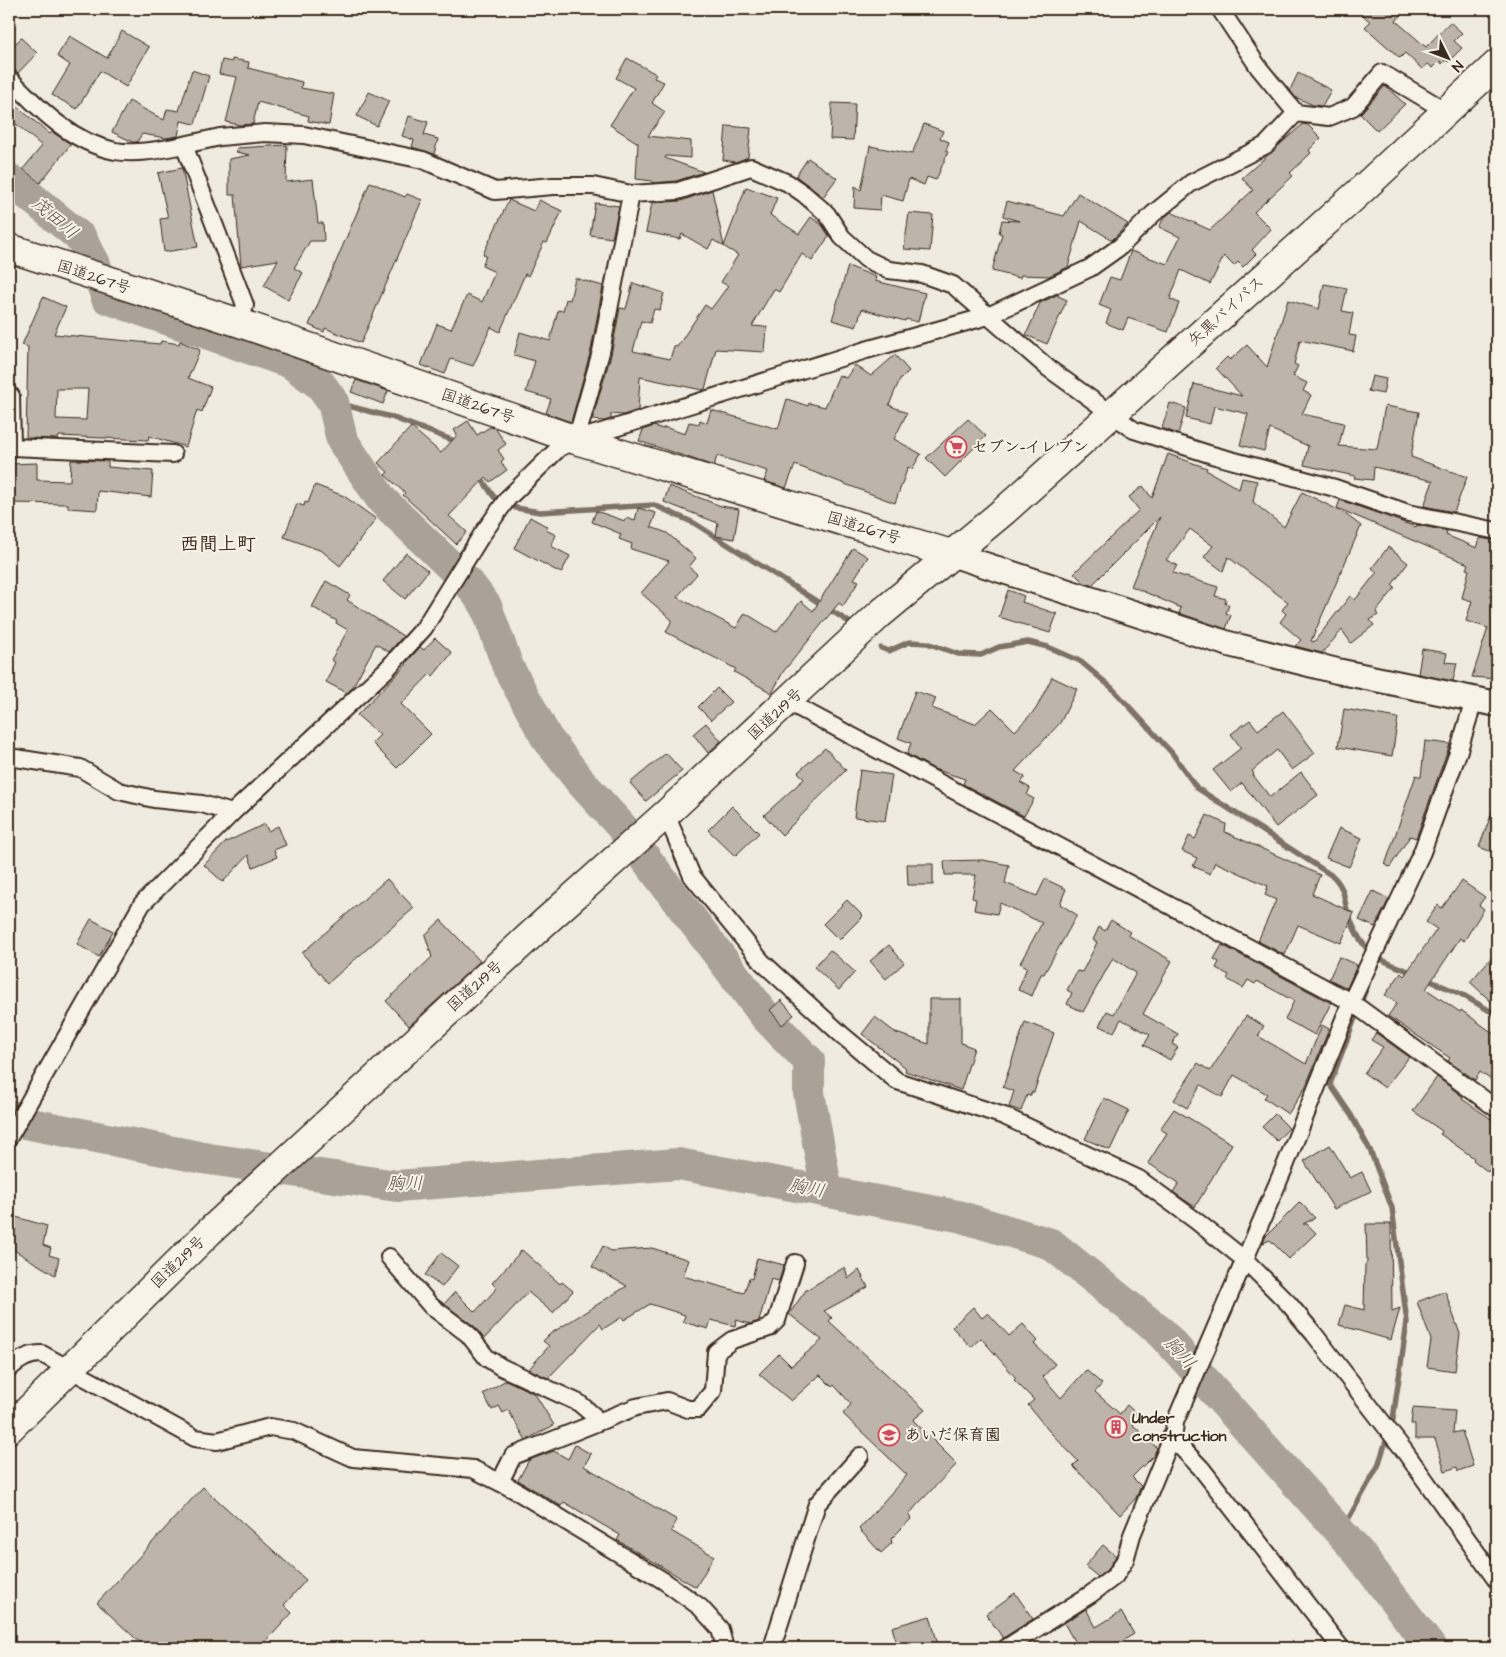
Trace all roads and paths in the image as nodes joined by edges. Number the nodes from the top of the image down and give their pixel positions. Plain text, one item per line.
1 (1220, 9) edge
2 (1497, 64) edge
3 (9, 78) edge
4 (1446, 111) junction
5 (1296, 113) junction
6 (184, 145) junction
7 (631, 194) junction
8 (9, 248) edge
9 (988, 316) junction
10 (240, 323) junction
11 (9, 396) edge
12 (1110, 414) junction
13 (576, 440) junction
14 (173, 454) dead end
15 (1497, 531) edge
16 (951, 554) junction
17 (1474, 700) junction
18 (788, 702) junction
19 (1497, 704) edge
20 (9, 757) edge
21 (232, 813) junction
22 (658, 822) junction
23 (1351, 1002) junction
24 (1497, 1109) edge
25 (9, 1137) edge
26 (388, 1257) dead end
27 (795, 1263) dead end
28 (1242, 1266) junction
29 (70, 1368) junction
30 (9, 1369) edge
31 (597, 1422) junction
32 (9, 1429) edge
33 (1173, 1429) junction
34 (860, 1456) dead end
35 (500, 1482) junction
36 (1497, 1581) edge
37 (728, 1647) edge
38 (772, 1648) edge
39 (1006, 1648) edge
40 (1341, 1648) edge

1 - 5 street
2 - 4 highway, 矢黒バイパス
3 - 6 street
4 - 5 street
4 - 12 highway, 矢黒バイパス
5 - 9 street
6 - 7 street
6 - 10 street
7 - 9 street
7 - 13 street
8 - 10 highway, 国道267号
9 - 12 street
9 - 13 street
10 - 13 highway, 国道267号
11 - 14 street
12 - 15 street
12 - 16 highway, 矢黒バイパス
13 - 16 highway, 国道267号
13 - 21 street
16 - 17 street
16 - 18 highway, 国道219号
17 - 19 street
17 - 23 street
18 - 22 highway, 国道219号
18 - 23 street
20 - 21 street
21 - 25 street
22 - 28 street
22 - 29 highway, 国道219号
23 - 24 street
23 - 28 street
26 - 31 street
27 - 31 street
28 - 33 street
28 - 36 street
29 - 30 street
29 - 32 highway, 国道219号
29 - 35 street
31 - 35 street
33 - 39 street
33 - 40 street
34 - 38 street
35 - 37 street

